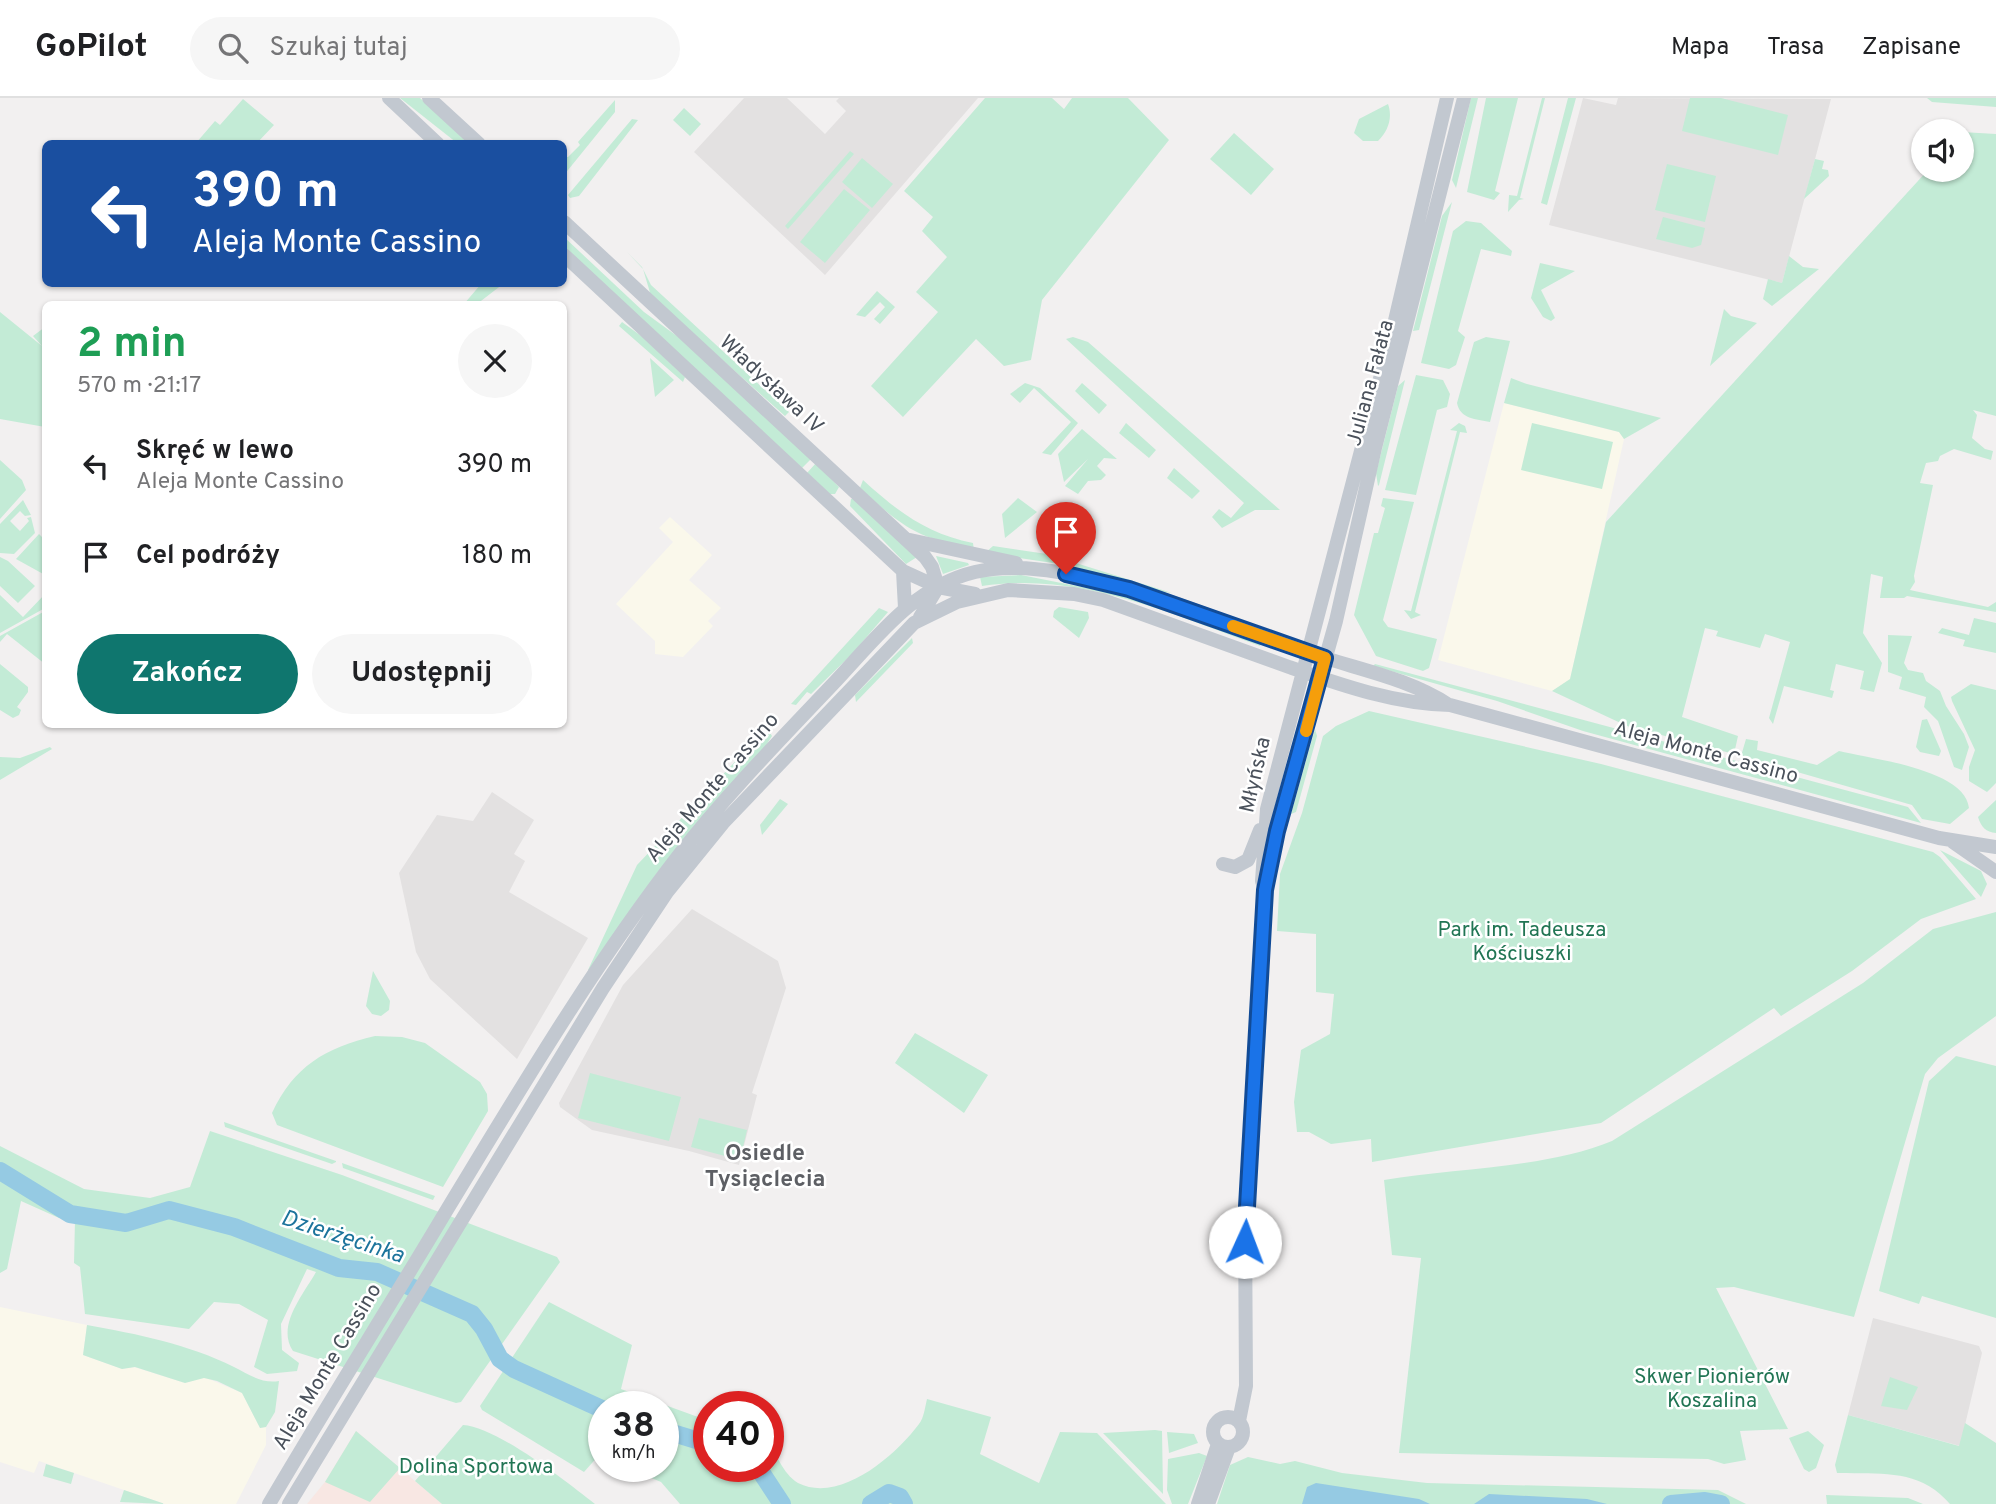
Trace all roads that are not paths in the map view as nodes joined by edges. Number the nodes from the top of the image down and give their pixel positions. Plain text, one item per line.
1 (389, 98) edge
2 (1447, 98) edge
3 (1464, 98) edge
4 (432, 101) edge
5 (434, 140) edge
6 (475, 140) edge
7 (567, 225) edge
8 (567, 257) edge
9 (905, 538) junction
10 (1030, 567) junction
11 (903, 571) junction
12 (938, 587) junction
13 (979, 595) junction
14 (905, 608) junction
15 (914, 623) junction
16 (1308, 652) junction
17 (1325, 658) junction
18 (1303, 672) junction
19 (1320, 678) junction
20 (1450, 705) junction
21 (1266, 809) junction
22 (1951, 841) junction
23 (1996, 847) edge
24 (1223, 864) dead end
25 (1996, 872) edge
26 (1265, 890) junction
27 (1234, 1419) junction
28 (1223, 1445) junction
29 (269, 1504) edge
30 (289, 1504) edge
31 (1198, 1504) edge
32 (1208, 1504) edge

1 - 5 street
2 - 16 street, Juliana Fałata
3 - 17 street, Juliana Fałata
4 - 6 street
7 - 9 street, Władysława IV
8 - 11 street, Władysława IV
9 - 10 street
9 - 12 street, Władysława IV
10 - 12 street, Aleja Monte Cassino
10 - 16 street, Aleja Monte Cassino
11 - 12 street, Władysława IV
11 - 14 street
12 - 13 street, Władysława IV
12 - 14 street, Aleja Monte Cassino
12 - 15 street
13 - 15 street, Aleja Monte Cassino
13 - 18 street, Aleja Monte Cassino
14 - 29 street, Aleja Monte Cassino
15 - 30 street, Aleja Monte Cassino
16 - 17 street, Aleja Monte Cassino
16 - 18 street, Juliana Fałata
17 - 19 street, Juliana Fałata
17 - 20 street, Aleja Monte Cassino
18 - 19 street, Aleja Monte Cassino
18 - 21 street, Młyńska
19 - 20 street, Aleja Monte Cassino
19 - 26 street, Młyńska
20 - 22 street, Aleja Monte Cassino
21 - 24 street
21 - 26 street, Młyńska
22 - 23 street, Aleja Monte Cassino
22 - 25 street, Aleja Monte Cassino
26 - 27 street, Młyńska
27 - 28 street
27 - 28 street
28 - 31 street
28 - 32 street

